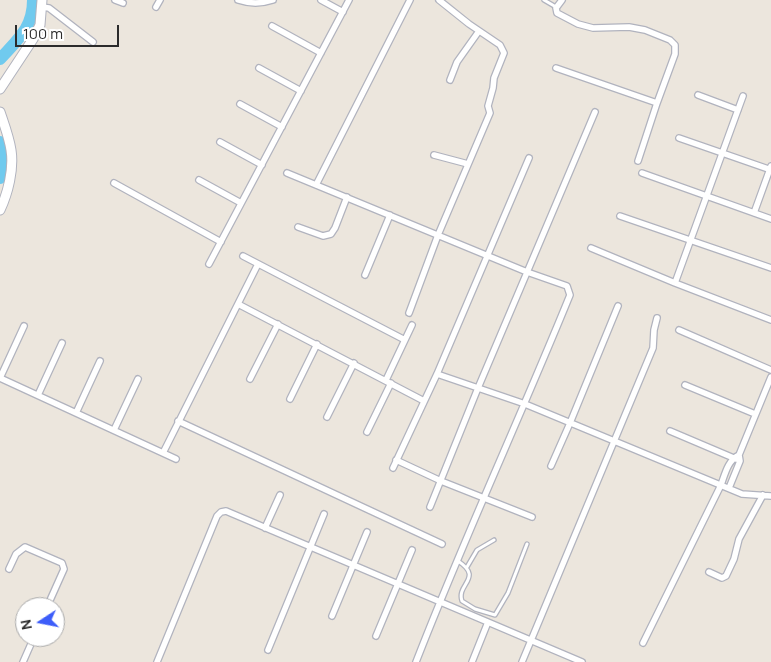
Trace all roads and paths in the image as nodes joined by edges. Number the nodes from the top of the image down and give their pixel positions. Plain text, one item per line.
1 (115, 0) edge
2 (160, 0) edge
3 (238, 0) edge
4 (273, 0) edge
5 (321, 0) edge
6 (349, 0) edge
7 (410, 0) edge
8 (439, 0) edge
9 (544, 0) edge
10 (562, 0) edge
11 (123, 3) dead end
12 (42, 4) edge
13 (156, 7) dead end
14 (556, 8) junction
15 (343, 12) junction
16 (272, 26) dead end
17 (479, 31) junction
18 (93, 42) dead end
19 (321, 53) junction
20 (259, 68) dead end
21 (556, 68) dead end
22 (450, 80) dead end
23 (0, 89) edge
24 (301, 91) junction
25 (698, 95) dead end
26 (743, 96) dead end
27 (656, 103) junction
28 (240, 104) dead end
29 (738, 110) junction
30 (0, 112) edge
31 (595, 112) dead end
32 (282, 127) junction
33 (679, 138) dead end
34 (220, 142) dead end
35 (722, 153) junction
36 (434, 154) dead end
37 (529, 158) dead end
38 (638, 161) dead end
39 (468, 164) junction
40 (262, 165) junction
41 (771, 168) edge
42 (287, 173) dead end
43 (642, 173) dead end
44 (199, 180) dead end
45 (114, 183) dead end
46 (316, 185) junction
47 (706, 196) junction
48 (347, 197) junction
49 (241, 203) junction
50 (0, 210) edge
51 (754, 212) junction
52 (390, 215) junction
53 (620, 216) dead end
54 (771, 219) edge
55 (298, 227) dead end
56 (438, 235) junction
57 (690, 240) junction
58 (221, 242) junction
59 (591, 248) dead end
60 (487, 254) junction
61 (243, 256) dead end
62 (209, 264) dead end
63 (258, 264) junction
64 (771, 268) edge
65 (527, 272) junction
66 (365, 275) dead end
67 (675, 283) junction
68 (238, 304) junction
69 (618, 306) dead end
70 (408, 313) dead end
71 (657, 318) dead end
72 (771, 320) edge
73 (278, 324) junction
74 (412, 325) dead end
75 (24, 326) dead end
76 (679, 330) dead end
77 (405, 340) junction
78 (62, 343) dead end
79 (317, 344) junction
80 (100, 361) dead end
81 (354, 363) junction
82 (771, 370) edge
83 (437, 374) junction
84 (771, 377) edge
85 (0, 378) edge
86 (138, 379) dead end
87 (250, 379) dead end
88 (388, 381) junction
89 (685, 385) dead end
90 (478, 388) junction
91 (38, 395) junction
92 (290, 399) dead end
93 (424, 401) junction
94 (525, 404) junction
95 (76, 413) junction
96 (755, 414) junction
97 (327, 417) dead end
98 (178, 422) junction
99 (570, 423) junction
100 (114, 430) junction
101 (670, 431) dead end
102 (367, 432) dead end
103 (615, 440) junction
104 (163, 453) junction
105 (737, 458) junction
106 (176, 459) dead end
107 (396, 460) junction
108 (550, 466) dead end
109 (393, 468) dead end
110 (440, 480) junction
111 (721, 485) junction
112 (729, 488) junction
113 (280, 495) dead end
114 (763, 495) junction
115 (771, 496) edge
116 (484, 498) junction
117 (430, 507) dead end
118 (324, 514) dead end
119 (532, 518) dead end
120 (265, 528) junction
121 (367, 532) dead end
122 (494, 540) dead end
123 (442, 544) dead end
124 (527, 544) dead end
125 (309, 548) junction
126 (412, 550) dead end
127 (457, 561) junction
128 (352, 566) junction
129 (467, 567) junction
130 (9, 569) dead end
131 (709, 572) dead end
132 (397, 584) junction
133 (51, 597) edge
134 (440, 602) junction
135 (332, 616) dead end
136 (488, 622) junction
137 (376, 636) dead end
138 (531, 640) junction
139 (643, 643) dead end
140 (30, 647) edge
141 (268, 650) dead end
142 (23, 662) edge
143 (157, 662) edge
144 (416, 662) edge
145 (472, 662) edge
146 (522, 662) edge
147 (582, 662) edge

1 - 11 street
2 - 13 street
3 - 4 street
5 - 15 street
6 - 15 street
7 - 46 street
8 - 17 street
9 - 14 lane
10 - 14 street
12 - 18 street
12 - 23 street
14 - 27 street
15 - 19 street
16 - 19 street
17 - 22 street
17 - 39 street
19 - 24 street
20 - 24 street
21 - 27 street
24 - 32 street
25 - 29 street
26 - 29 street
27 - 38 street
28 - 32 street
29 - 35 street
30 - 50 street
31 - 65 street
32 - 40 street
33 - 35 street
34 - 40 street
35 - 41 street
35 - 47 street
36 - 39 street
37 - 60 street
39 - 56 street
40 - 49 street
41 - 51 street
42 - 46 street
43 - 47 street
44 - 49 street
45 - 58 street
46 - 48 street
47 - 51 street
47 - 57 street
48 - 52 street
48 - 55 street
49 - 58 street
51 - 54 street
52 - 56 street
52 - 66 street
53 - 57 street
56 - 60 street
56 - 70 street
57 - 64 street
57 - 67 street
58 - 62 street
59 - 67 street
60 - 65 street
60 - 83 street
61 - 63 street
63 - 68 street
63 - 77 street
65 - 90 street
65 - 94 street
67 - 72 street
68 - 73 street
68 - 98 street
69 - 99 street
71 - 103 street
73 - 79 street
73 - 87 street
74 - 77 street
75 - 85 street
76 - 82 street
77 - 88 street
78 - 91 street
79 - 81 street
79 - 92 street
80 - 95 street
81 - 88 street
81 - 97 street
83 - 90 street
83 - 93 street
84 - 96 street
85 - 91 street
86 - 100 street
88 - 93 street
88 - 102 street
89 - 96 street
90 - 94 street
90 - 110 street
91 - 95 street
93 - 107 street
94 - 99 street
94 - 116 street
95 - 100 street
96 - 105 street
98 - 104 street
98 - 123 street
99 - 103 street
99 - 108 street
100 - 104 street
101 - 105 street
103 - 111 street
103 - 138 street
104 - 106 street
105 - 111 street
105 - 112 street
107 - 109 street
107 - 110 street
110 - 116 street
110 - 117 street
111 - 112 street
111 - 139 street
112 - 114 street
113 - 120 street
114 - 115 street
114 - 131 street
116 - 119 street
116 - 127 street
118 - 125 street
120 - 125 street
120 - 143 street
121 - 128 street
122 - 129 lane
124 - 129 lane
125 - 128 street
125 - 141 street
126 - 132 street
127 - 129 lane
127 - 134 street
128 - 132 street
128 - 135 street
130 - 133 street
132 - 134 street
132 - 137 street
134 - 136 street
134 - 144 street
136 - 138 street
136 - 145 street
138 - 146 street
138 - 147 street
140 - 142 street

